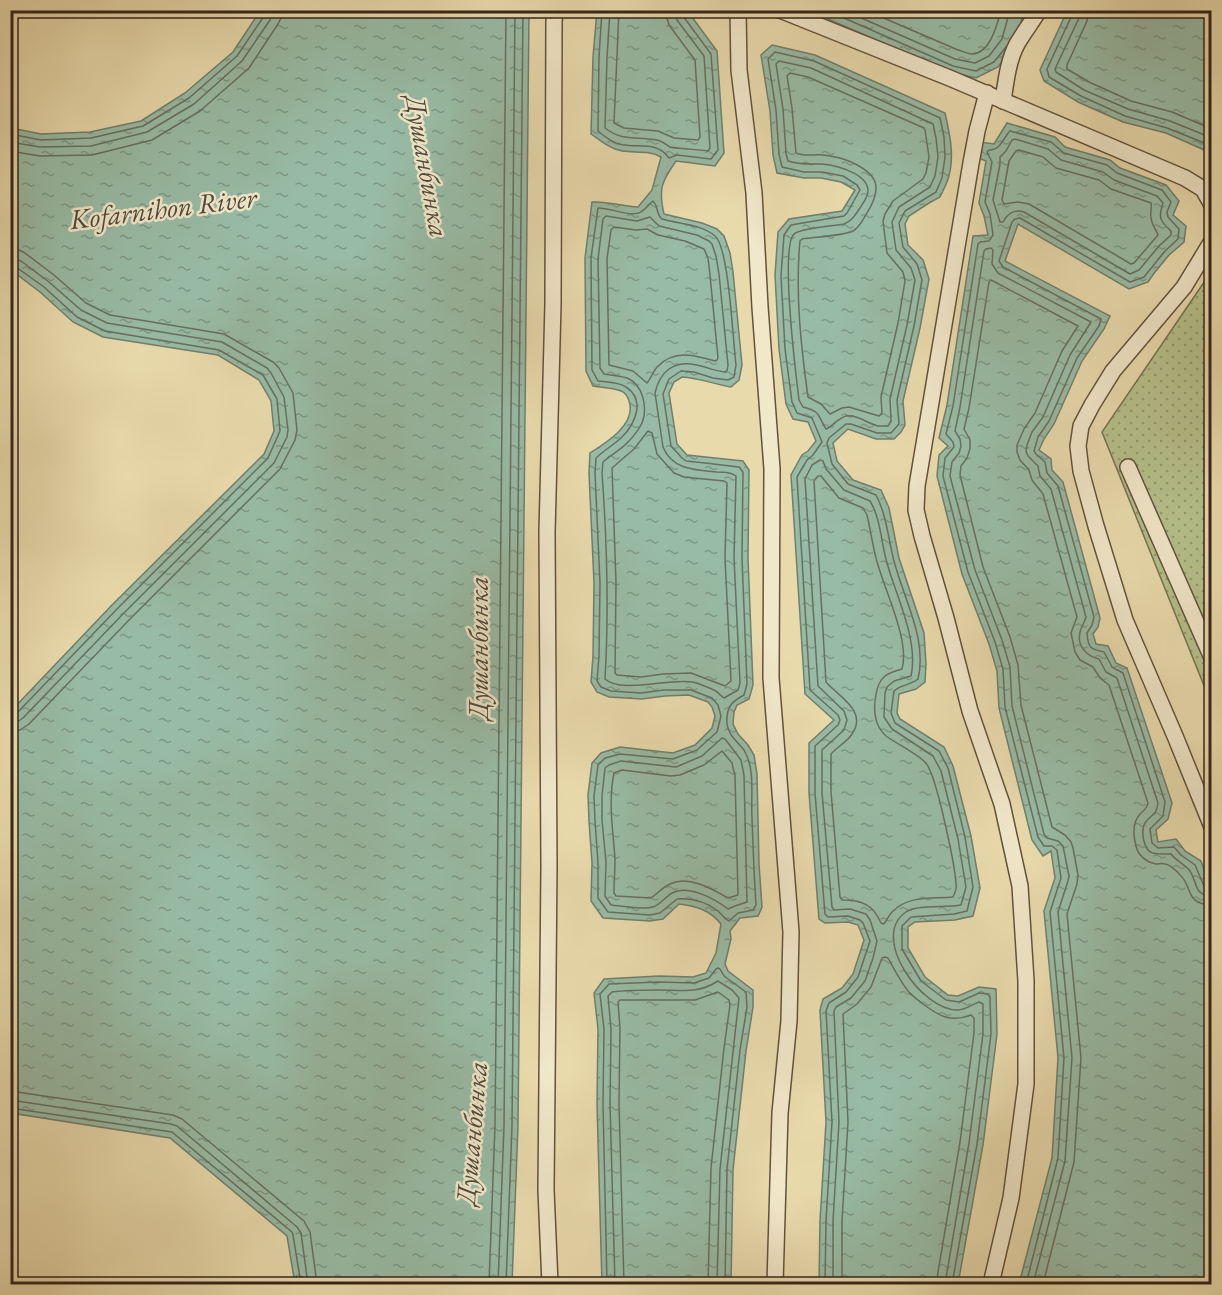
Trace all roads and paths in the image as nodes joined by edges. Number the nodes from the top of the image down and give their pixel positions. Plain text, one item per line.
1 (555, 10) edge
2 (738, 10) edge
3 (780, 10) edge
4 (1039, 10) edge
5 (987, 93) junction
6 (1003, 100) junction
7 (1212, 205) edge
8 (1212, 242) edge
9 (1128, 467) dead end
10 (1212, 658) edge
11 (1212, 827) edge
12 (550, 1284) edge
13 (775, 1284) edge
14 (991, 1284) edge

1 - 12 street
2 - 13 street
3 - 5 street
4 - 6 street
5 - 6 street
5 - 14 street
6 - 7 street
8 - 11 street
9 - 10 street

